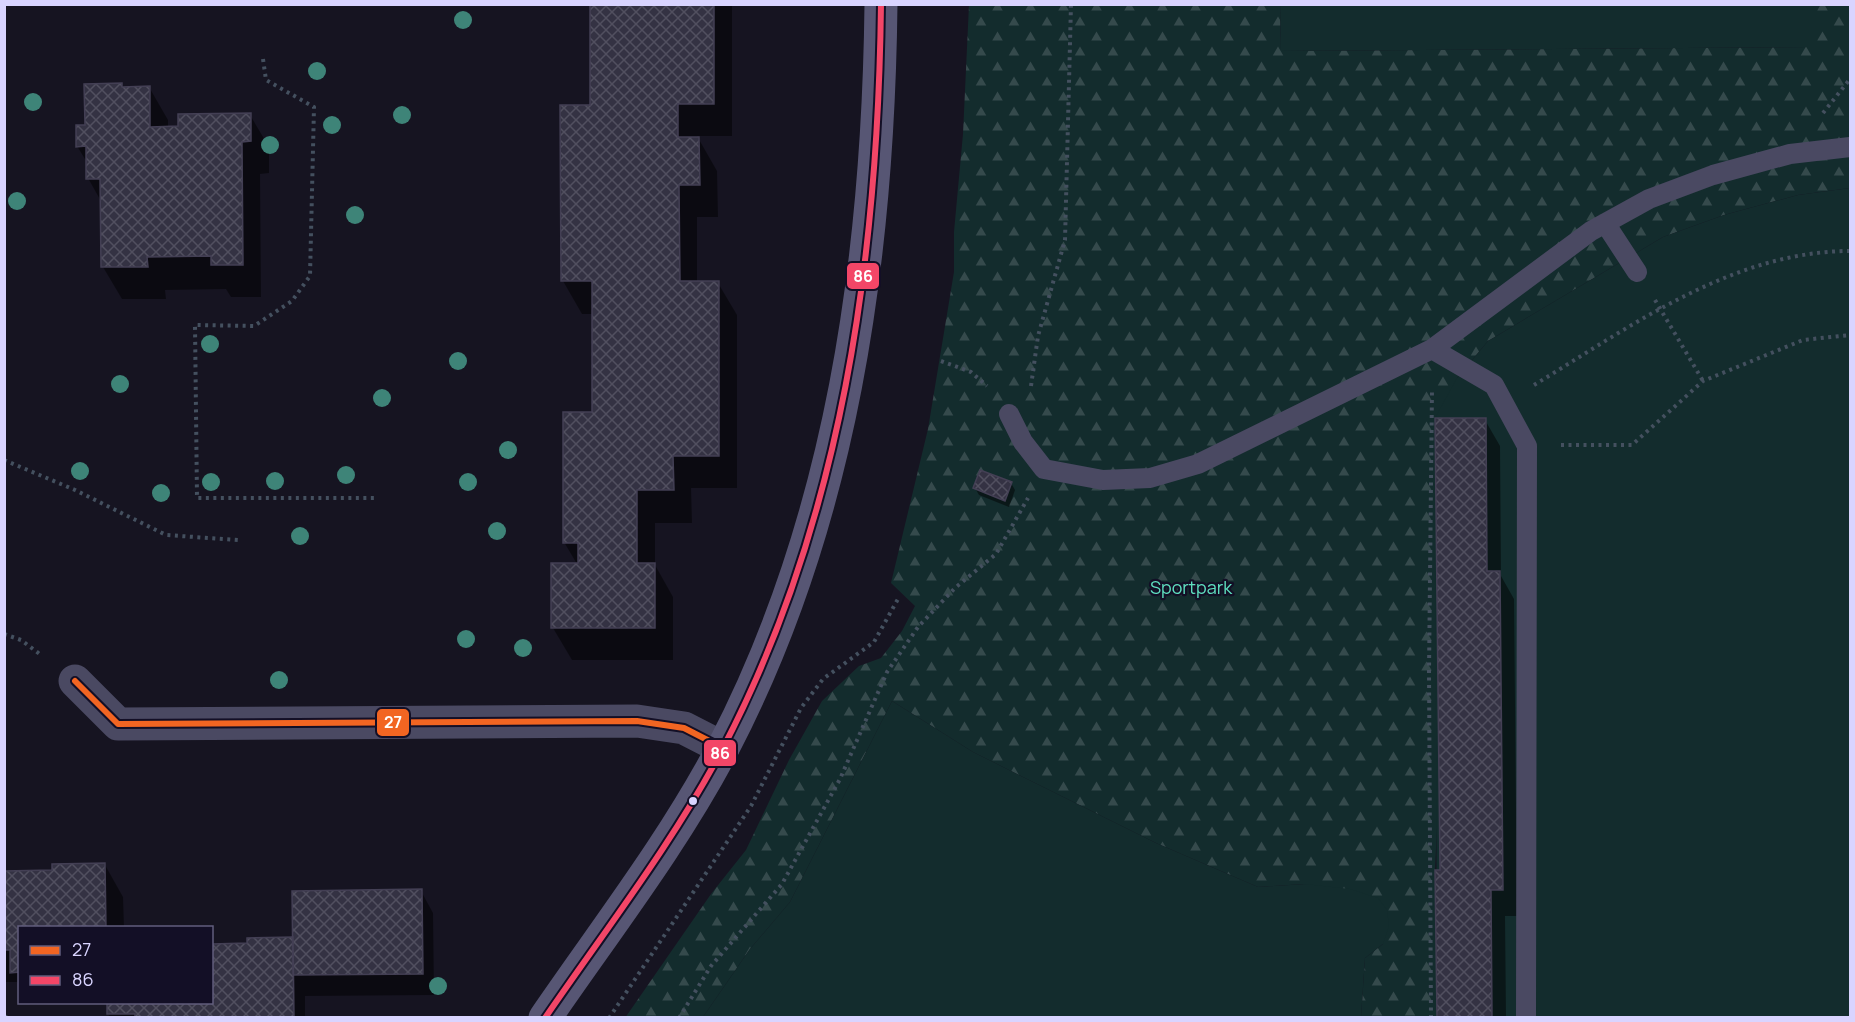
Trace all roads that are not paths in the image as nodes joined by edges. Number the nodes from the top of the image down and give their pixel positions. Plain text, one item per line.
1 (881, 4) edge
2 (1851, 147) edge
3 (1605, 223) junction
4 (1637, 272) dead end
5 (1432, 350) junction
6 (1009, 414) road end
7 (75, 681) dead end
8 (723, 748) junction
9 (546, 1017) edge
10 (1526, 1017) edge

1 - 8 street
2 - 3 lane
3 - 4 lane
3 - 5 lane
5 - 6 lane
5 - 10 lane
7 - 8 street
8 - 9 street

